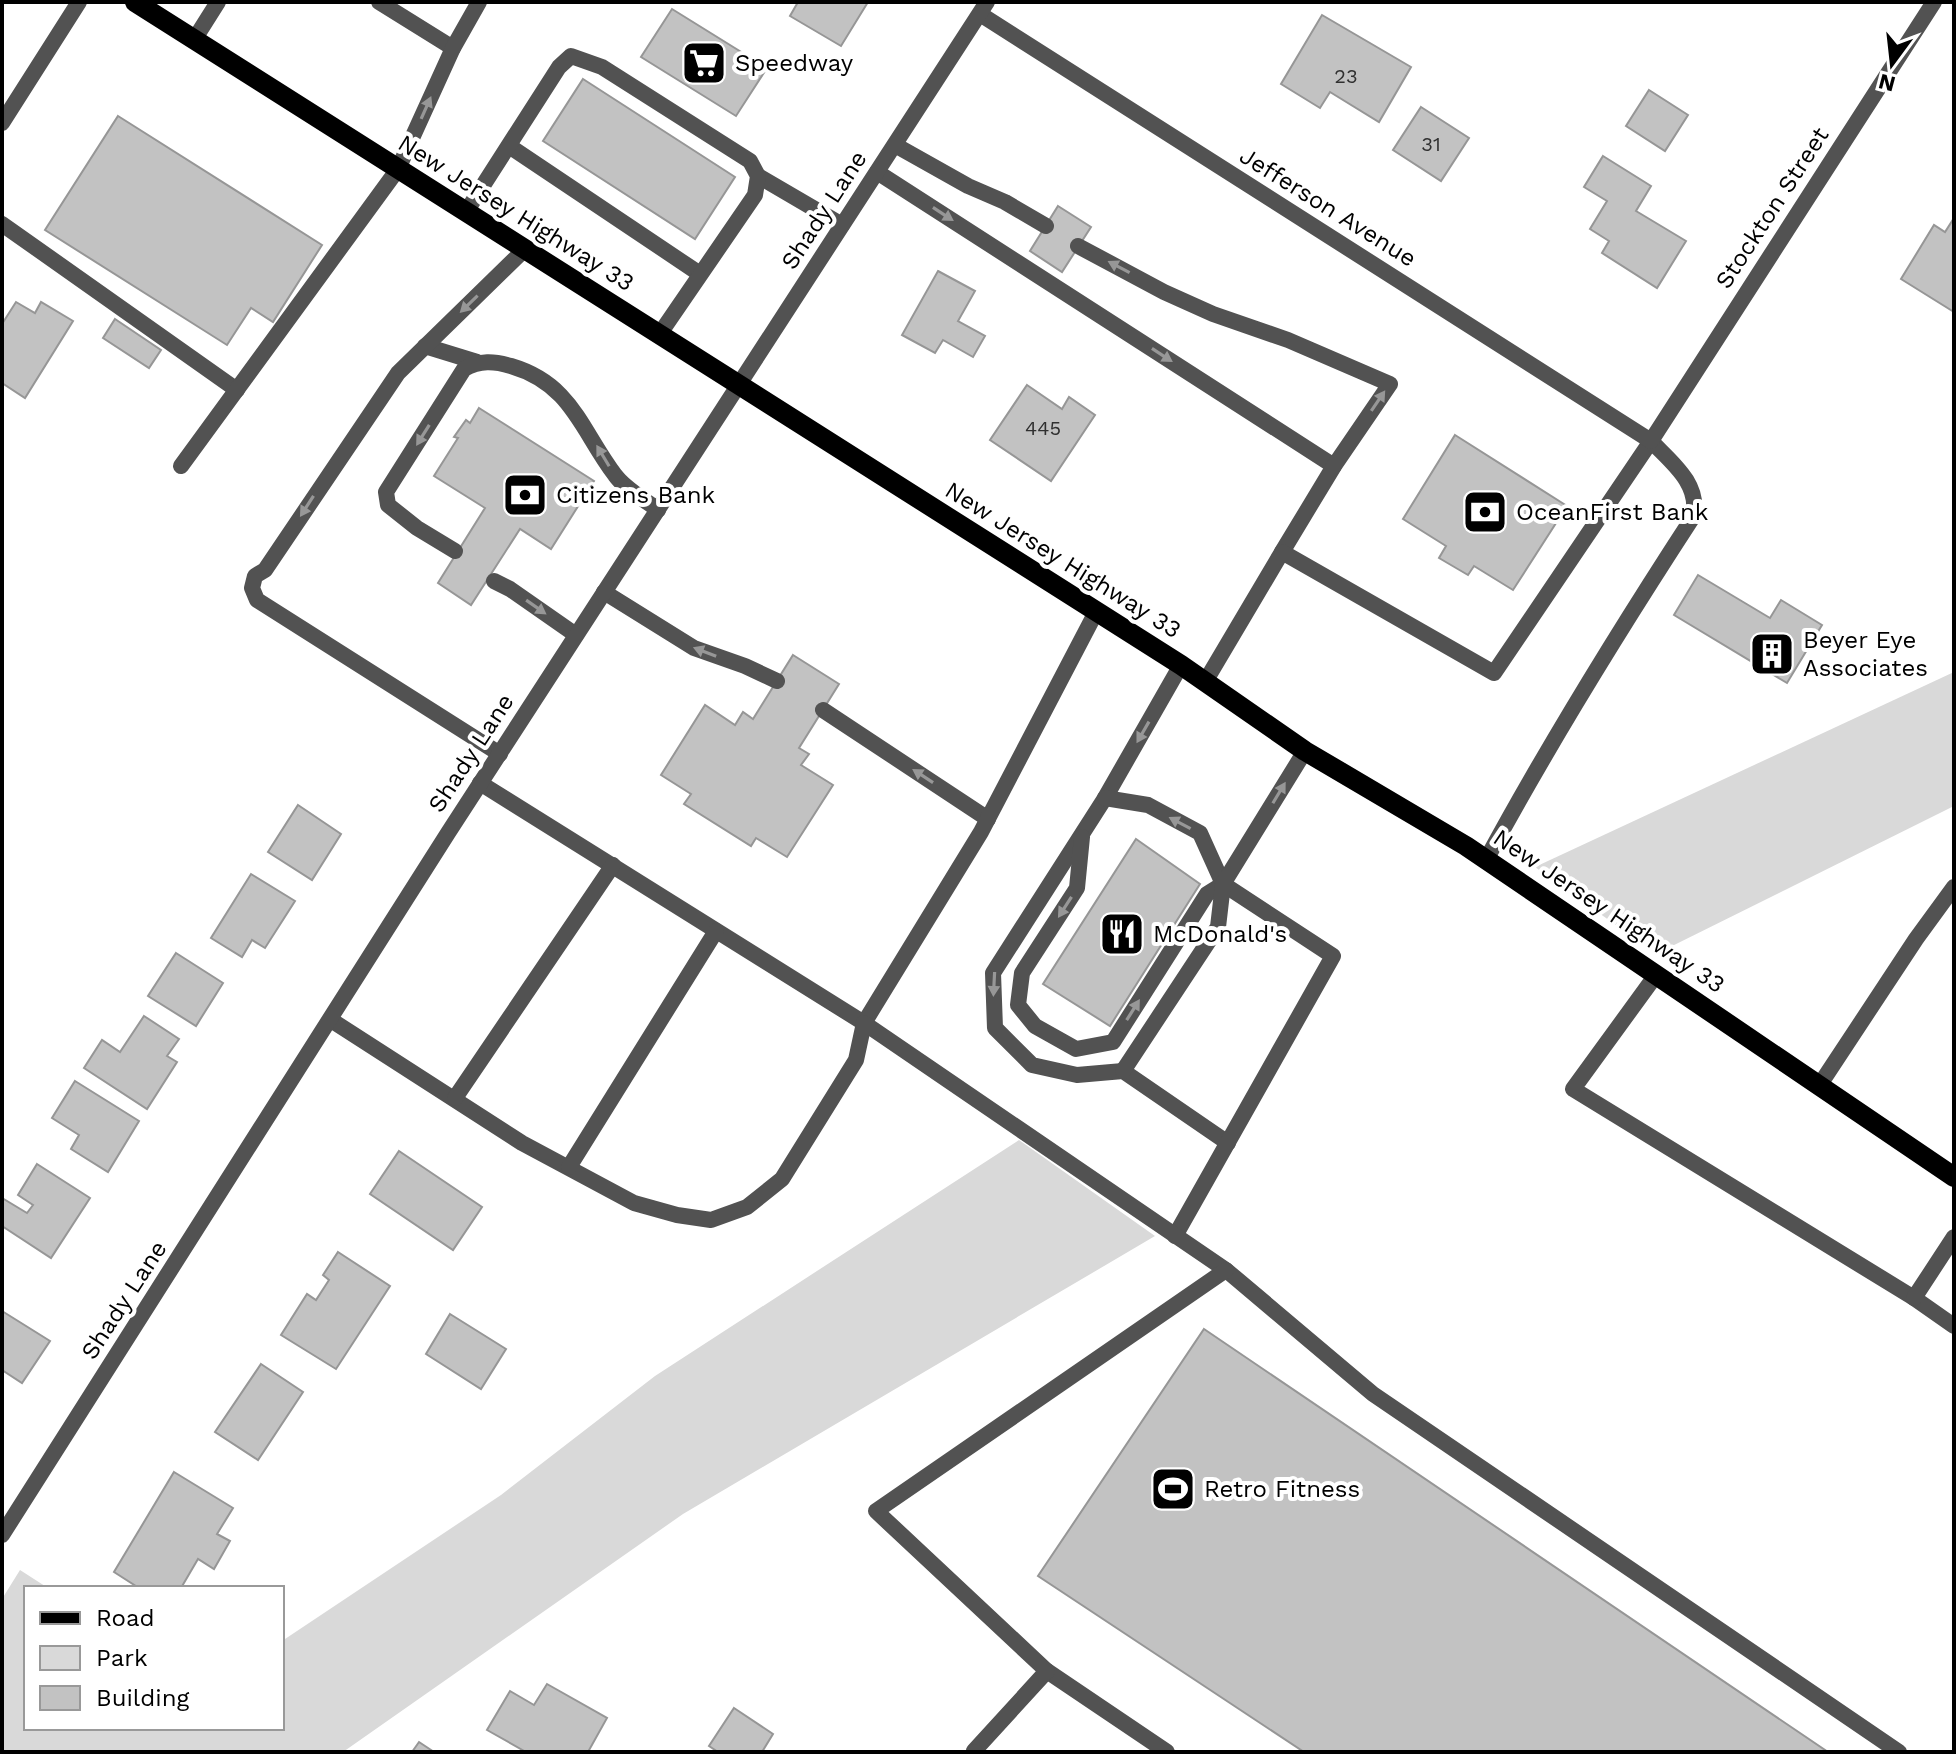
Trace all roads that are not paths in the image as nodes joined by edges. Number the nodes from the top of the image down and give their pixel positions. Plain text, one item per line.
1 (79, 2) edge
2 (135, 2) edge
3 (218, 2) edge
4 (379, 2) edge
5 (479, 2) edge
6 (1934, 2) edge
7 (983, 8) edge
8 (194, 40) junction
9 (453, 48) junction
10 (2, 123) edge
11 (895, 145) junction
12 (509, 146) junction
13 (398, 169) junction
14 (877, 172) junction
15 (758, 176) junction
16 (466, 212) junction
17 (2, 224) edge
18 (842, 225) junction
19 (1046, 226) dead end
20 (1078, 246) dead end
21 (525, 249) junction
22 (700, 274) junction
23 (659, 335) junction
24 (425, 346) junction
25 (477, 362) junction
26 (739, 385) junction
27 (237, 390) junction
28 (1651, 441) junction
29 (181, 466) dead end
30 (1334, 466) junction
31 (658, 510) junction
32 (455, 551) dead end
33 (1282, 552) junction
34 (494, 581) dead end
35 (604, 592) junction
36 (1096, 612) junction
37 (576, 635) junction
38 (1181, 665) junction
39 (777, 681) dead end
40 (1205, 682) junction
41 (823, 710) dead end
42 (1305, 751) junction
43 (500, 754) junction
44 (480, 783) junction
45 (1105, 798) junction
46 (988, 819) junction
47 (1083, 833) junction
48 (1486, 860) junction
49 (613, 865) junction
50 (1223, 884) junction
51 (1954, 887) edge
52 (716, 931) junction
53 (1656, 975) junction
54 (331, 1020) junction
55 (864, 1023) junction
56 (1123, 1071) junction
57 (1819, 1086) junction
58 (455, 1098) junction
59 (1228, 1143) junction
60 (569, 1167) junction
61 (1954, 1177) edge
62 (1175, 1236) junction
63 (1954, 1237) edge
64 (1226, 1270) junction
65 (1914, 1298) junction
66 (1954, 1326) edge
67 (2, 1535) edge
68 (1047, 1671) junction
69 (974, 1752) edge
70 (1167, 1752) edge
71 (1899, 1752) edge

1 - 10 street
2 - 8 main road, New Jersey Highway 33
3 - 8 street
4 - 9 street
5 - 9 street
6 - 28 street, Stockton Street
7 - 11 street, Shady Lane
7 - 28 street, Jefferson Avenue
8 - 13 main road, New Jersey Highway 33
13 -> 9 street
11 - 14 street, Shady Lane
11 - 19 street
12 - 15 street
12 - 16 street
12 - 22 street
13 - 16 main road, New Jersey Highway 33
13 - 27 street
14 - 18 street, Shady Lane
14 -> 30 street
15 - 18 street
15 - 22 street
16 - 21 main road, New Jersey Highway 33
17 - 27 street
18 - 26 street, Shady Lane
30 -> 20 street
21 - 23 main road, New Jersey Highway 33
21 -> 24 street
22 - 23 street
23 - 26 main road, New Jersey Highway 33
24 - 25 street
24 -> 43 street
31 -> 25 street
25 -> 32 street
26 - 31 street, Shady Lane
26 - 36 main road, New Jersey Highway 33
27 - 29 street
28 - 33 street, Stockton Street
28 - 48 street, Jefferson Avenue
30 - 33 street
31 - 35 street, Shady Lane
33 - 40 street
34 -> 37 street
35 - 37 street, Shady Lane
39 -> 35 street
36 - 38 main road, New Jersey Highway 33
36 - 46 street
37 - 43 street, Shady Lane
38 - 40 main road, New Jersey Highway 33
38 -> 45 street
40 - 42 main road, New Jersey Highway 33
46 -> 41 street
42 - 48 main road, New Jersey Highway 33
50 -> 42 street
43 - 44 street, Shady Lane
44 - 49 street
44 - 54 street, Shady Lane
45 - 47 street
50 -> 45 street
46 - 55 street
47 -> 50 street
47 -> 56 street
48 - 53 main road, New Jersey Highway 33
49 - 52 street
49 - 58 street
50 - 56 street
50 - 59 street
51 - 57 street
52 - 55 street
52 - 60 street
53 - 57 main road, New Jersey Highway 33
53 - 65 street
54 - 58 street
54 - 67 street, Shady Lane
55 - 60 street
55 - 62 street
56 - 59 street
57 - 61 main road, New Jersey Highway 33
58 - 60 street
59 - 62 street
62 - 64 street
63 - 65 street
64 - 68 street
64 - 71 street
65 - 66 street
68 - 69 street
68 - 70 street

